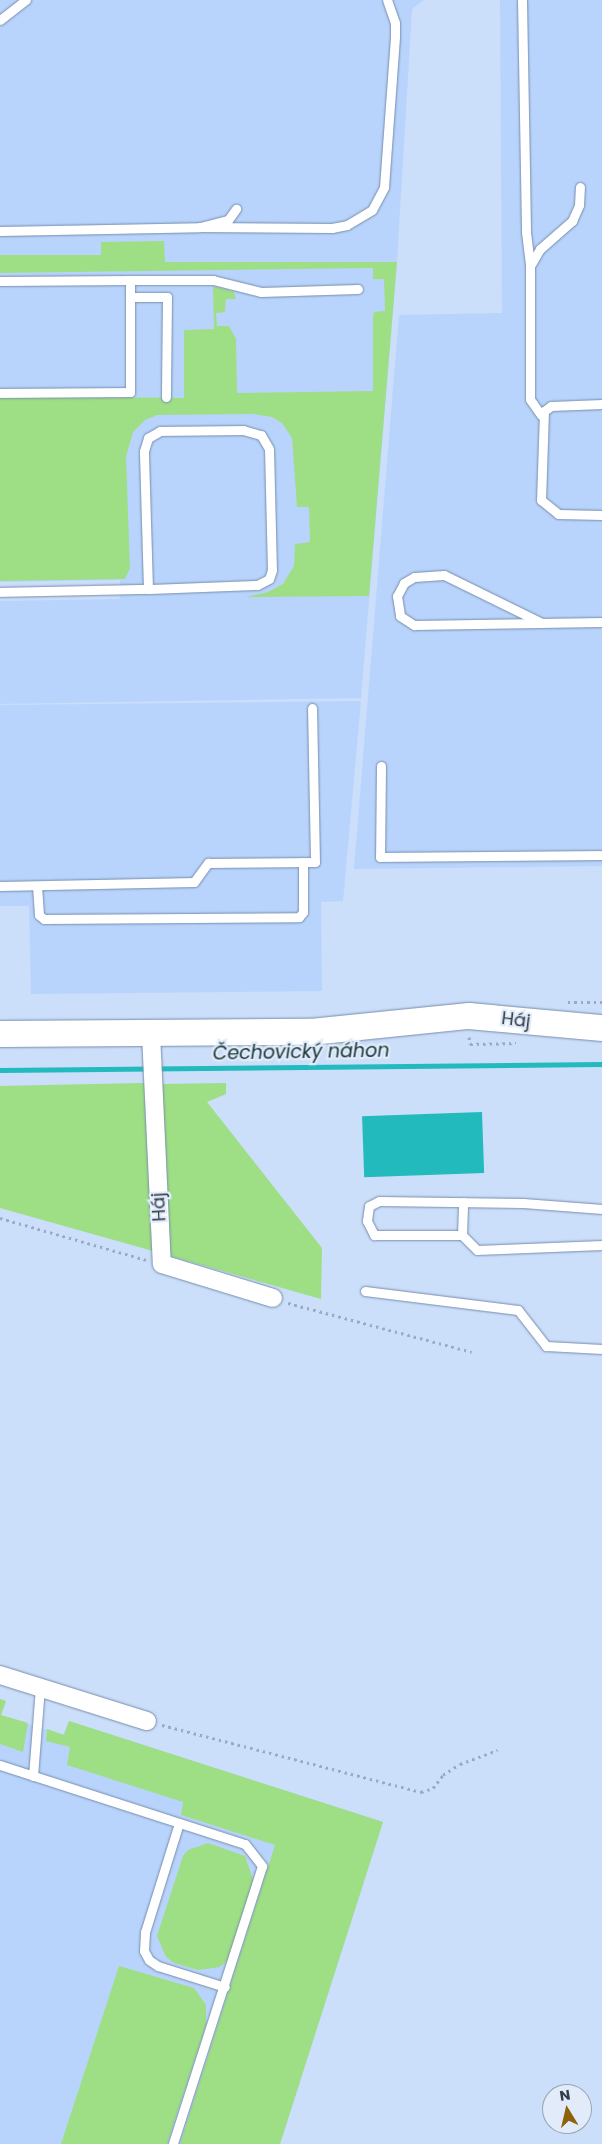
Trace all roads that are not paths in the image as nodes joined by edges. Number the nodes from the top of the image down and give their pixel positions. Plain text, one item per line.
1 (26, 0) edge
2 (387, 0) edge
3 (522, 0) edge
4 (0, 20) edge
5 (580, 188) dead end
6 (236, 210) dead end
7 (200, 227) junction
8 (0, 232) edge
9 (530, 266) junction
10 (130, 280) junction
11 (0, 281) edge
12 (358, 290) dead end
13 (130, 298) junction
14 (0, 393) edge
15 (166, 397) dead end
16 (602, 404) edge
17 (542, 415) junction
18 (602, 514) edge
19 (148, 589) junction
20 (0, 592) edge
21 (602, 622) edge
22 (542, 623) junction
23 (312, 708) dead end
24 (381, 766) dead end
25 (602, 855) edge
26 (303, 862) junction
27 (0, 886) edge
28 (37, 886) junction
29 (602, 1028) edge
30 (0, 1034) edge
31 (151, 1034) junction
32 (464, 1202) junction
33 (602, 1209) edge
34 (462, 1235) junction
35 (602, 1246) edge
36 (366, 1291) dead end
37 (273, 1298) road end
38 (602, 1348) edge
39 (0, 1675) edge
40 (40, 1688) junction
41 (147, 1721) road end
42 (0, 1766) edge
43 (33, 1776) junction
44 (179, 1823) junction
45 (224, 1987) junction
46 (173, 2144) edge

1 - 4 lane
2 - 7 lane
3 - 9 lane
5 - 9 lane
6 - 7 lane
7 - 8 lane
9 - 17 lane
10 - 11 lane
10 - 12 lane
10 - 13 lane
13 - 14 lane
13 - 15 lane
16 - 17 lane
17 - 18 lane
19 - 19 lane
19 - 20 lane
21 - 22 lane
22 - 22 lane
23 - 26 lane
24 - 25 lane
26 - 28 lane
26 - 28 lane
27 - 28 lane
29 - 31 main road, Háj
30 - 31 main road, Háj
31 - 37 street, Háj
32 - 33 lane
32 - 34 lane
32 - 34 lane
34 - 35 lane
36 - 38 lane
39 - 40 street
40 - 41 street
40 - 43 lane
42 - 43 lane
43 - 44 lane
44 - 45 lane
44 - 45 lane
45 - 46 lane

